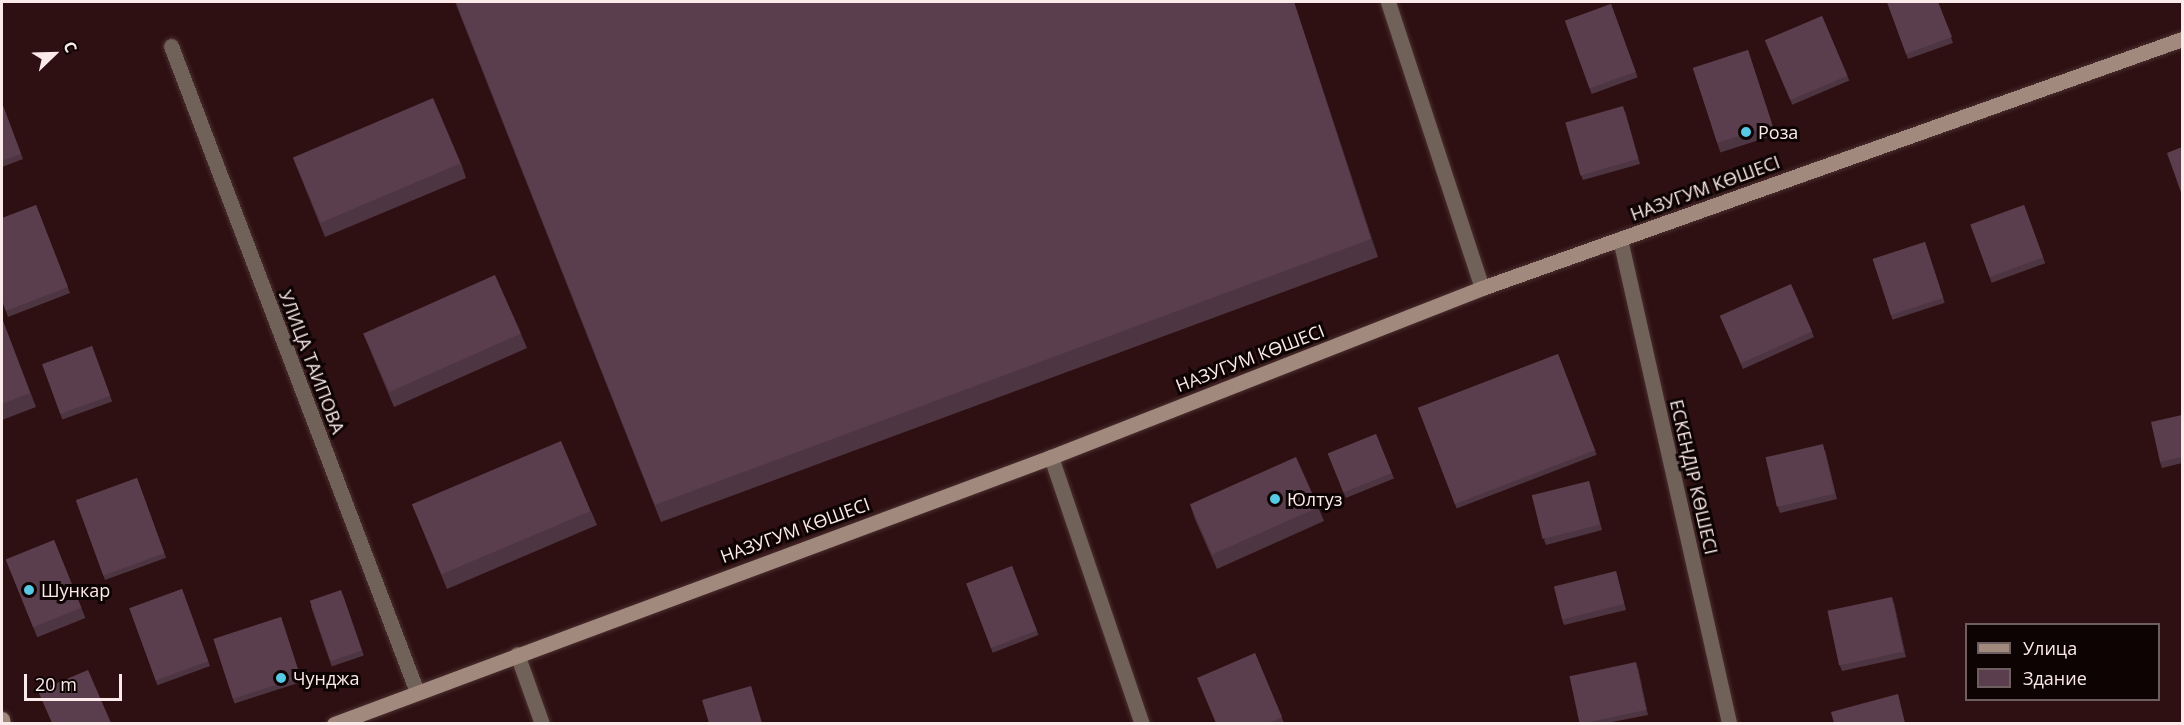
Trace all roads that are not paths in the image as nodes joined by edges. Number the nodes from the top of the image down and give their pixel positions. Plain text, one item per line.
1 (1388, 2) edge
2 (2182, 39) edge
3 (171, 46) dead end
4 (1620, 239) junction
5 (1482, 288) junction
6 (1051, 457) junction
7 (517, 654) junction
8 (417, 692) junction
9 (2, 719) edge
10 (3, 723) edge
11 (334, 723) edge
12 (542, 723) edge
13 (1142, 723) edge
14 (1729, 723) edge

1 - 5 street
2 - 4 street, НАЗУГУМ КӨШЕСІ
3 - 8 street, УЛИЦА ТАИПОВА
4 - 5 street, НАЗУГУМ КӨШЕСІ
4 - 14 street, ЕСКЕНДІР КӨШЕСІ
5 - 6 street, НАЗУГУМ КӨШЕСІ
6 - 7 street, НАЗУГУМ КӨШЕСІ
6 - 13 street
7 - 8 street, НАЗУГУМ КӨШЕСІ
7 - 12 street
8 - 11 street, НАЗУГУМ КӨШЕСІ
9 - 10 street

